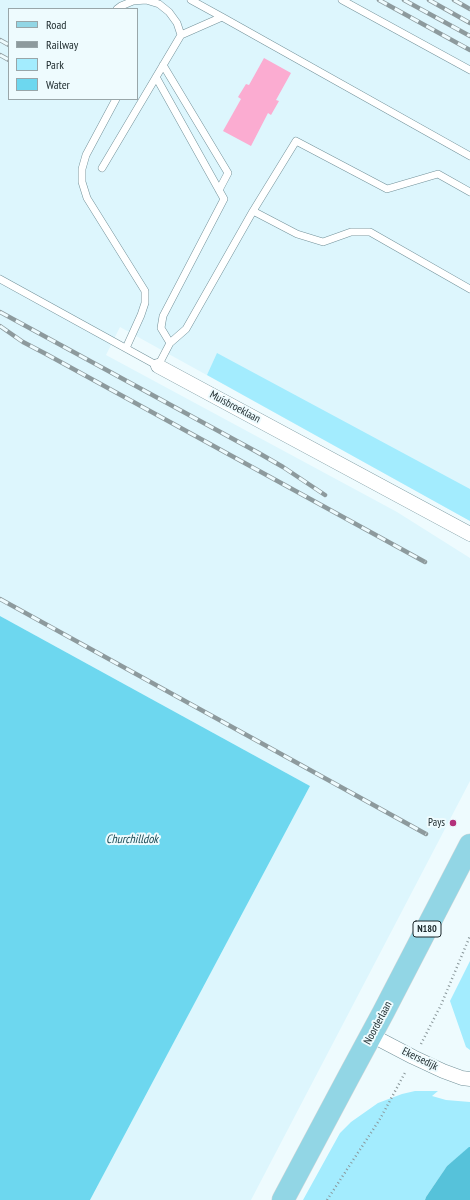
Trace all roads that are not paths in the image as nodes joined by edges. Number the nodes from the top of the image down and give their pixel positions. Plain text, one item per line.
1 (191, 0) edge
2 (342, 0) edge
3 (120, 5) edge
4 (222, 17) junction
5 (181, 35) junction
6 (163, 65) junction
7 (470, 70) edge
8 (156, 77) junction
9 (115, 100) edge
10 (470, 156) edge
11 (102, 168) dead end
12 (219, 190) junction
13 (470, 192) edge
14 (254, 211) junction
15 (0, 279) edge
16 (470, 289) edge
17 (170, 343) junction
18 (126, 348) junction
19 (158, 366) junction
20 (470, 534) edge
21 (470, 845) edge
22 (371, 1035) junction
23 (470, 1079) edge
24 (283, 1200) edge

1 - 4 lane
2 - 7 lane
3 - 5 lane
4 - 5 lane
4 - 10 lane
5 - 6 lane
6 - 8 lane
6 - 12 lane
8 - 11 lane
8 - 12 lane
9 - 18 lane
12 - 17 lane
13 - 14 lane
14 - 16 lane
14 - 17 lane
15 - 18 lane, Muisbroeklaan
17 - 19 lane
18 - 19 lane, Muisbroeklaan
19 - 20 street, Muisbroeklaan
21 - 22 main road, Noorderlaan / N180
22 - 23 street, Ekersedijk
22 - 24 main road, Noorderlaan / N180

